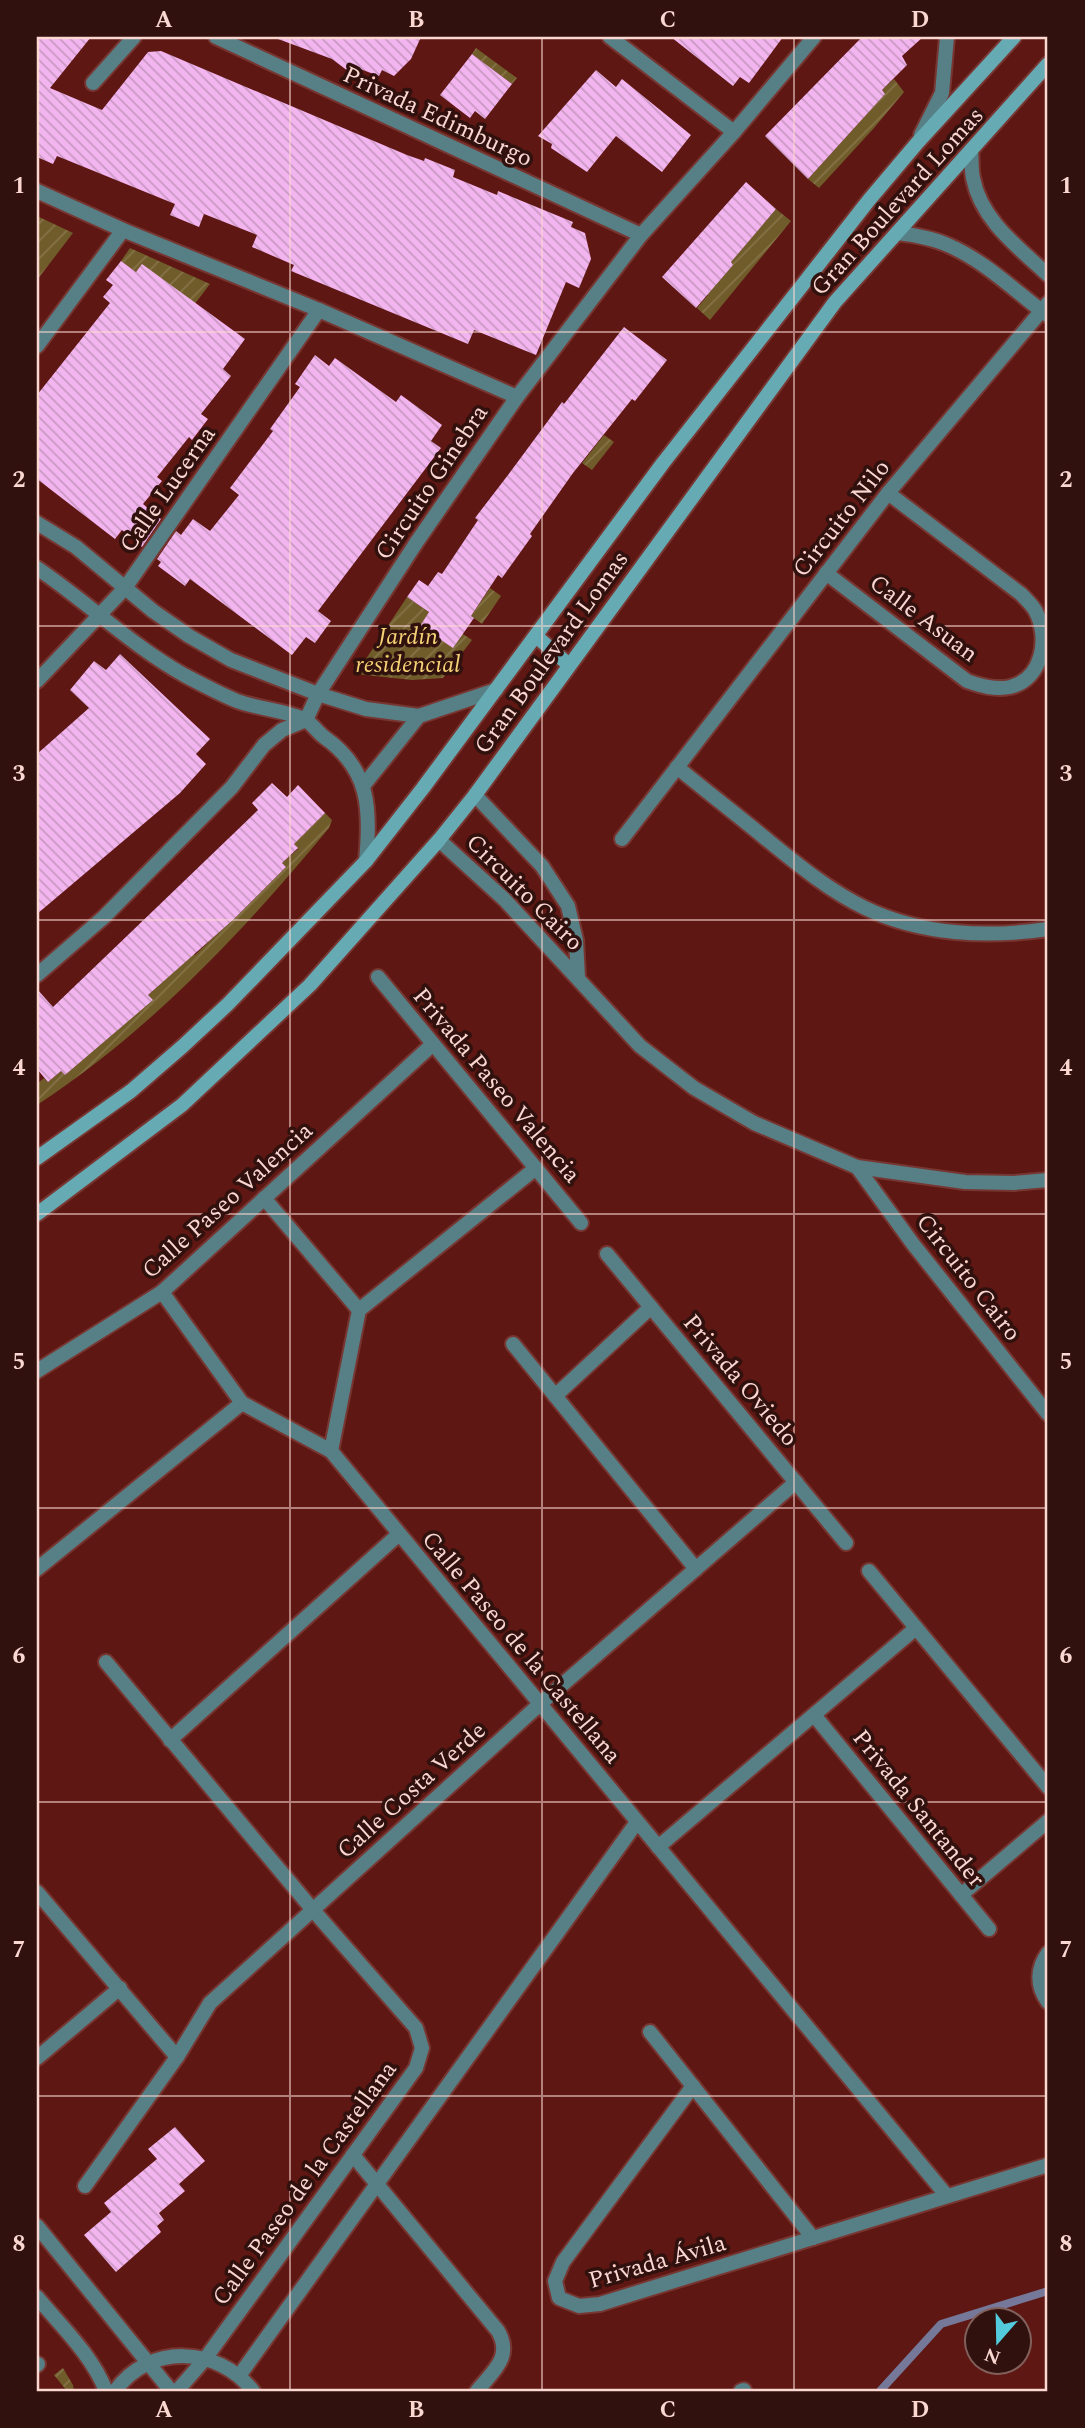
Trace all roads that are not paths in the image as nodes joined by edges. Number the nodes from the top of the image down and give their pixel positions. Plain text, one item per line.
1 (134, 37) edge
2 (216, 37) edge
3 (610, 37) edge
4 (814, 37) edge
5 (1014, 37) edge
6 (946, 38) edge
7 (1048, 64) edge
8 (93, 83) dead end
9 (734, 132) junction
10 (918, 142) junction
11 (971, 150) junction
12 (37, 191) edge
13 (123, 230) junction
14 (897, 233) junction
15 (641, 236) junction
16 (1048, 275) edge
17 (319, 310) junction
18 (1046, 310) edge
19 (37, 346) edge
20 (517, 397) junction
21 (888, 493) junction
22 (37, 523) edge
23 (37, 568) edge
24 (826, 573) junction
25 (125, 588) junction
26 (98, 615) junction
27 (536, 636) junction
28 (569, 665) junction
29 (37, 681) edge
30 (496, 690) junction
31 (318, 694) junction
32 (419, 716) junction
33 (306, 720) junction
34 (677, 767) junction
35 (363, 786) junction
36 (475, 795) junction
37 (622, 839) dead end
38 (439, 840) junction
39 (366, 861) junction
40 (1048, 929) edge
41 (37, 975) edge
42 (377, 977) dead end
43 (578, 977) junction
44 (433, 1044) junction
45 (37, 1158) edge
46 (857, 1167) junction
47 (536, 1168) junction
48 (1048, 1180) edge
49 (264, 1198) junction
50 (37, 1214) edge
51 (581, 1223) dead end
52 (607, 1254) dead end
53 (162, 1292) junction
54 (651, 1307) junction
55 (359, 1310) junction
56 (513, 1344) dead end
57 (37, 1371) edge
58 (555, 1396) junction
59 (242, 1403) junction
60 (1048, 1415) edge
61 (331, 1451) junction
62 (796, 1482) junction
63 (399, 1534) junction
64 (846, 1543) dead end
65 (37, 1569) edge
66 (696, 1569) junction
67 (869, 1571) dead end
68 (916, 1628) junction
69 (106, 1662) dead end
70 (540, 1704) junction
71 (814, 1715) junction
72 (170, 1740) junction
73 (1048, 1787) edge
74 (1048, 1821) edge
75 (637, 1822) junction
76 (658, 1847) junction
77 (37, 1892) edge
78 (961, 1895) junction
79 (313, 1910) junction
80 (989, 1929) dead end
81 (1048, 1953) edge
82 (120, 1988) junction
83 (1048, 2001) edge
84 (650, 2032) dead end
85 (177, 2057) junction
86 (37, 2058) edge
87 (693, 2086) junction
88 (353, 2155) junction
89 (1048, 2165) edge
90 (377, 2185) junction
91 (85, 2186) dead end
92 (947, 2196) junction
93 (37, 2227) edge
94 (813, 2238) junction
95 (37, 2297) edge
96 (205, 2358) junction
97 (149, 2362) junction
98 (239, 2376) junction
99 (106, 2391) edge
100 (115, 2391) edge
101 (171, 2391) edge
102 (177, 2391) edge
103 (253, 2391) edge
104 (477, 2391) edge

1 - 8 street
2 - 15 street, Privada Edimburgo
3 - 9 street
4 - 9 street
5 - 10 main road, Gran Boulevard Lomas
6 - 10 street
7 - 11 main road, Gran Boulevard Lomas
9 - 15 street
10 - 27 main road, Gran Boulevard Lomas
11 - 14 main road, Gran Boulevard Lomas
11 - 16 street
12 - 13 street, Circuito Ginebra
13 - 17 street, Circuito Ginebra
13 - 19 street
14 - 18 street
14 - 28 main road, Gran Boulevard Lomas
15 - 20 street
17 - 20 street, Circuito Ginebra
17 - 25 street, Calle Lucerna
18 - 21 street, Circuito Nilo
20 - 31 street, Circuito Ginebra
21 - 24 street, Circuito Nilo
21 - 24 street, Calle Asuan
22 - 25 street
23 - 26 street
24 - 34 street, Circuito Nilo
25 - 26 street, Calle Lucerna
25 - 31 street
26 - 29 street, Calle Lucerna
26 - 33 street
27 - 28 main road
27 - 30 main road, Gran Boulevard Lomas
28 - 36 main road, Gran Boulevard Lomas
30 - 32 street
30 - 39 main road, Gran Boulevard Lomas
31 - 32 street
31 - 33 street, Circuito Ginebra
32 - 35 street
33 - 35 street
33 - 41 street
34 - 37 street, Circuito Nilo
34 - 40 street
35 - 39 street
36 - 38 main road, Gran Boulevard Lomas
36 - 43 street, Circuito Cairo
38 - 43 street, Circuito Cairo
38 - 50 main road, Gran Boulevard Lomas
39 - 45 main road, Gran Boulevard Lomas
42 - 44 street, Privada Paseo Valencia
43 - 46 street, Circuito Cairo
44 - 47 street, Privada Paseo Valencia
44 - 49 street, Calle Paseo Valencia
46 - 48 street, Circuito Cairo
46 - 60 street, Circuito Cairo
47 - 51 street, Privada Paseo Valencia
47 - 55 street
49 - 53 street, Calle Paseo Valencia
49 - 55 street
52 - 54 street, Privada Oviedo
53 - 57 street, Calle Paseo Valencia
53 - 59 street
54 - 58 street, Privada Oviedo
54 - 62 street, Privada Oviedo
55 - 61 street
56 - 58 street
58 - 66 street
59 - 61 street, Calle Paseo de la Castellana
59 - 65 street
61 - 63 street, Calle Paseo de la Castellana
62 - 64 street, Privada Oviedo
62 - 66 street, Privada Oviedo
63 - 70 street, Calle Paseo de la Castellana
63 - 72 street, Calle Paseo de la Castellana
66 - 70 street, Privada Oviedo
67 - 68 street
68 - 71 street
68 - 73 street
69 - 72 street, Calle Paseo de la Castellana
70 - 75 street, Calle Paseo de la Castellana
70 - 79 street, Calle Costa Verde
71 - 76 street
71 - 78 street, Privada Santander
72 - 79 street, Calle Paseo de la Castellana
74 - 78 street
75 - 76 street, Calle Paseo de la Castellana
75 - 90 street
76 - 92 street, Calle Paseo de la Castellana
77 - 82 street
78 - 80 street, Privada Santander
79 - 85 street, Calle Costa Verde
79 - 88 street, Calle Paseo de la Castellana
81 - 83 street
82 - 85 street
82 - 86 street
84 - 87 street
85 - 91 street, Calle Costa Verde
87 - 94 street
87 - 94 street, Privada Ávila
88 - 90 street
88 - 96 street, Calle Paseo de la Castellana
89 - 92 street, Privada Ávila
90 - 98 street
90 - 104 street
92 - 94 street, Privada Ávila
93 - 97 street
95 - 99 street
96 - 97 street
96 - 98 street
96 - 102 street, Calle Paseo de la Castellana
97 - 100 street
97 - 101 street
98 - 103 street

